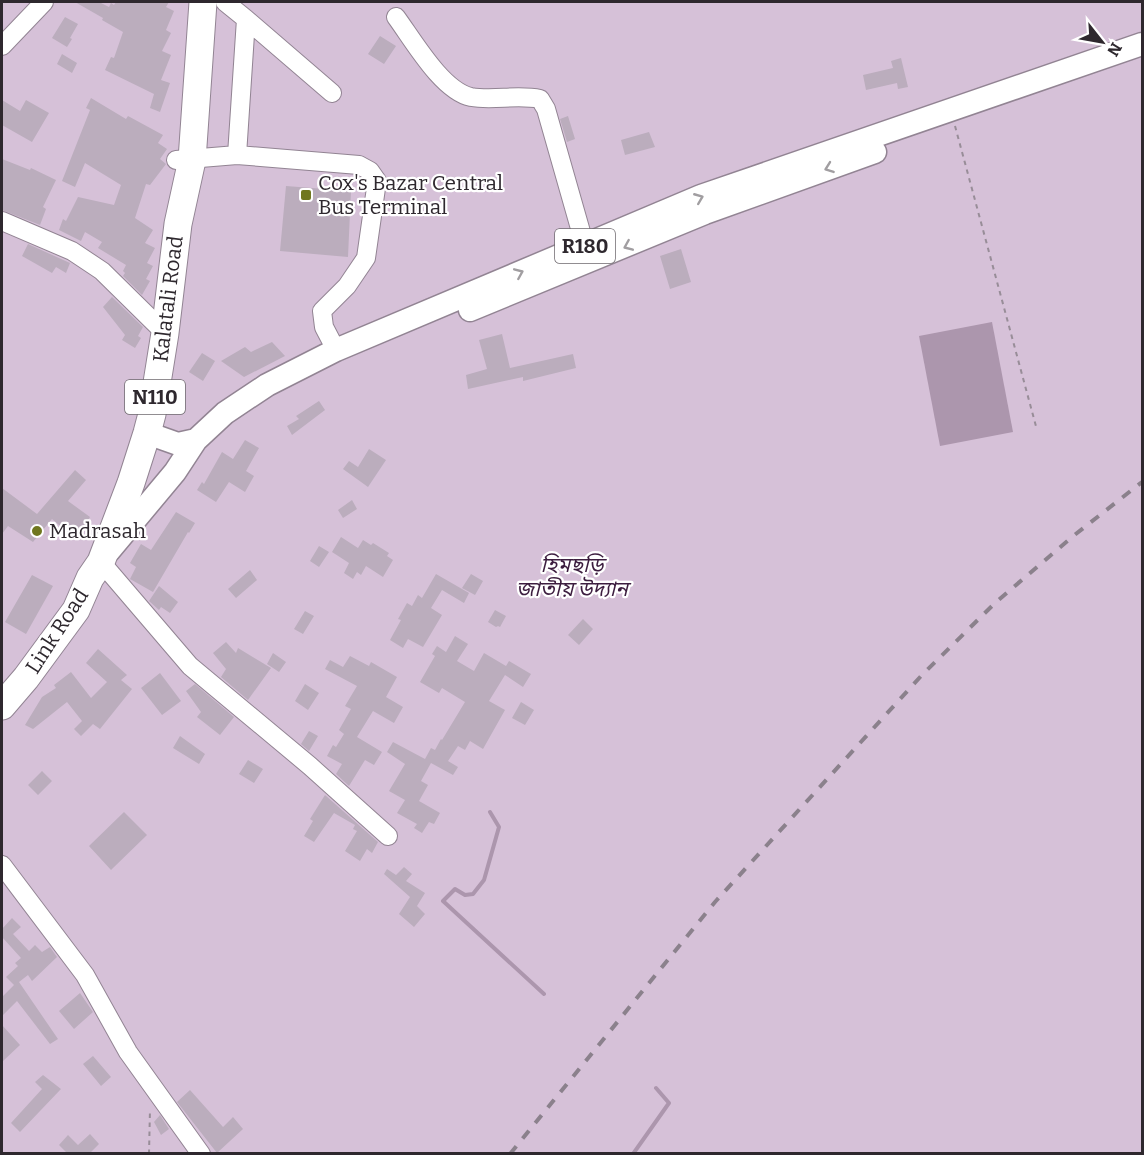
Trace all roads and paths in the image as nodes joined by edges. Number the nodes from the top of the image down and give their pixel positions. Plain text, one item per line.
1 (44, 2) edge
2 (186, 2) edge
3 (203, 2) edge
4 (225, 2) edge
5 (396, 17) dead end
6 (246, 19) junction
7 (1143, 44) edge
8 (2, 46) edge
9 (1143, 60) edge
10 (332, 93) dead end
11 (954, 123) junction
12 (237, 155) junction
13 (184, 160) junction
14 (2, 221) edge
15 (585, 246) junction
16 (165, 333) junction
17 (336, 350) junction
18 (1037, 430) dead end
19 (147, 433) junction
20 (196, 440) junction
21 (95, 570) junction
22 (2, 683) edge
23 (2, 705) edge
24 (388, 836) dead end
25 (2, 865) edge
26 (150, 1085) junction
27 (150, 1154) edge
28 (201, 1154) edge

1 - 8 street
2 - 13 highway, Kalatali Road / N110
3 - 13 highway, Kalatali Road / N110
4 - 6 street
5 - 15 street
6 - 10 street
6 - 12 street
15 -> 7 main road, R180
9 - 11 main road, R180
11 - 18 path
11 -> 21 main road, R180
12 - 13 street
12 - 17 street
13 - 16 highway, Kalatali Road / N110
14 - 16 street
17 -> 15 main road, R180
16 - 19 highway, Kalatali Road / N110
17 - 20 main road, R180
19 - 20 main road
19 - 21 highway, Kalatali Road / N110
20 - 21 main road, R180
21 - 22 highway, Link Road / N110
21 - 23 highway, Link Road / N110
21 - 24 street
25 - 26 street
26 - 27 path
26 - 28 street

